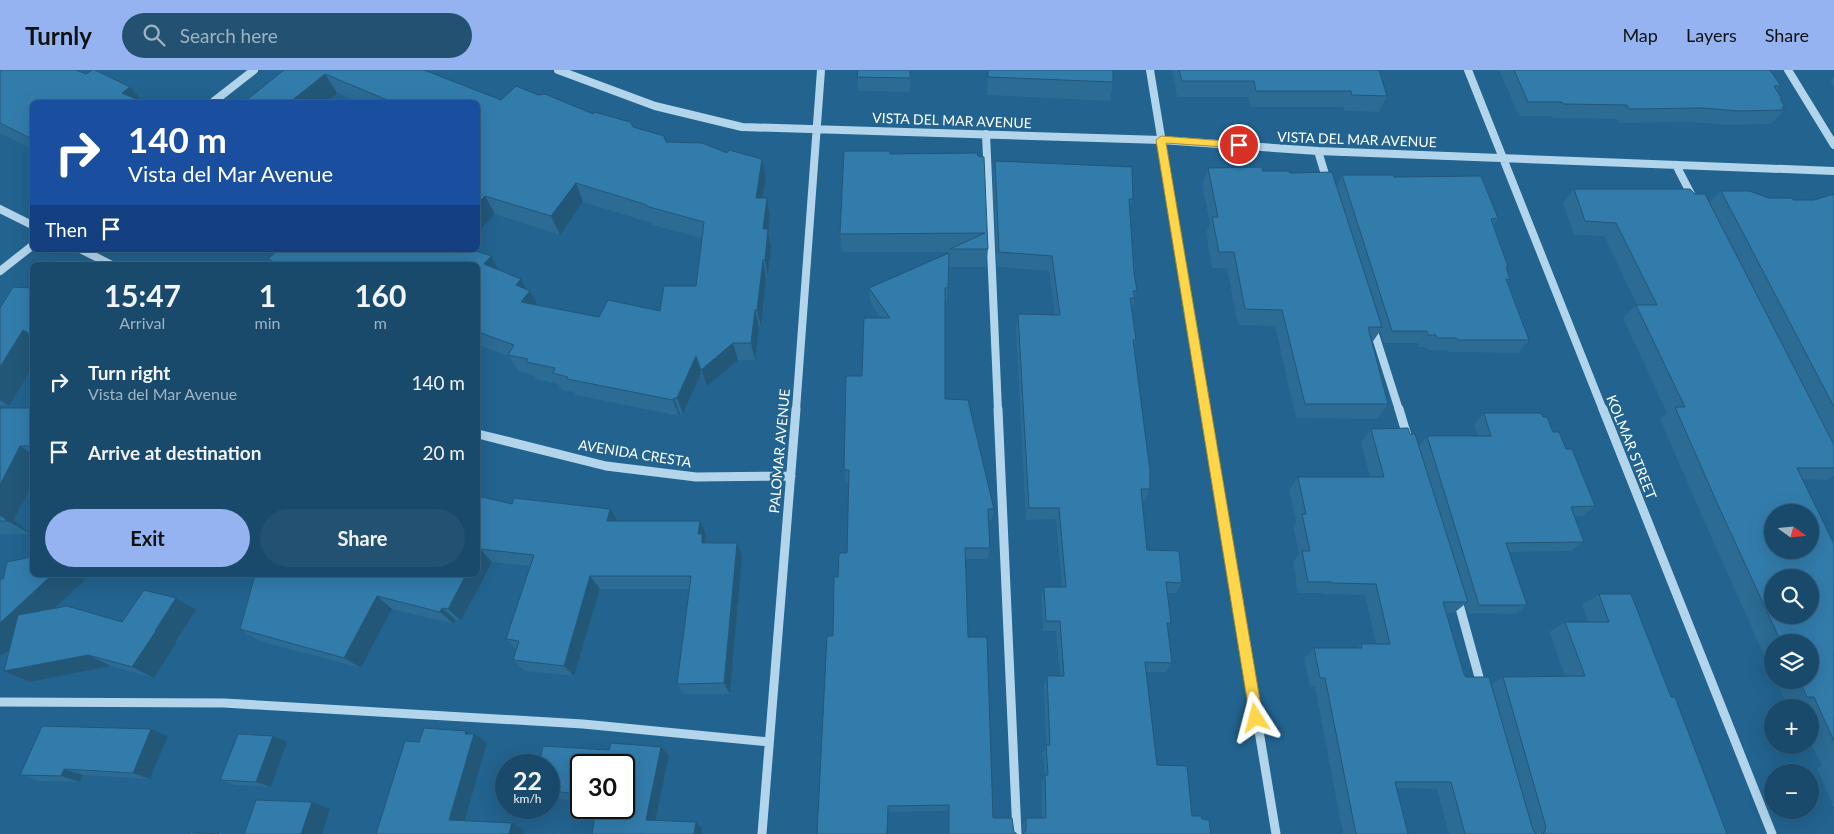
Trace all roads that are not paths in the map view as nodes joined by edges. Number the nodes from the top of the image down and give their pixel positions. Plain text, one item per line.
1 (254, 70) edge
2 (558, 70) edge
3 (821, 70) edge
4 (1150, 70) edge
5 (1468, 70) edge
6 (1788, 70) edge
7 (216, 100) edge
8 (818, 129) junction
9 (986, 134) junction
10 (1161, 140) junction
11 (1834, 145) edge
12 (1318, 151) junction
13 (1502, 157) junction
14 (1676, 164) junction
15 (1834, 171) edge
16 (1330, 188) edge
17 (1698, 208) edge
18 (0, 209) edge
19 (30, 224) edge
20 (30, 248) edge
21 (86, 252) edge
22 (106, 262) edge
23 (0, 271) edge
24 (1371, 320) edge
25 (480, 434) edge
26 (1412, 451) edge
27 (791, 476) junction
28 (1455, 592) edge
29 (1484, 694) edge
30 (0, 702) edge
31 (769, 742) junction
32 (762, 834) edge
33 (1017, 834) edge
34 (1276, 834) edge
35 (1772, 834) edge

1 - 7 street
2 - 8 street, VISTA DEL MAR AVENUE
3 - 8 street, PALOMAR AVENUE
4 - 10 street
5 - 13 street, KOLMAR STREET
6 - 11 street
8 - 9 street, VISTA DEL MAR AVENUE
8 - 27 street, PALOMAR AVENUE
9 - 10 street, VISTA DEL MAR AVENUE
9 - 33 street
10 - 12 street, VISTA DEL MAR AVENUE
10 - 34 street
12 - 13 street, VISTA DEL MAR AVENUE
12 - 16 street
13 - 14 street, VISTA DEL MAR AVENUE
13 - 35 street, KOLMAR STREET
14 - 15 street, VISTA DEL MAR AVENUE
14 - 17 street
18 - 19 street
20 - 23 street
21 - 22 street
24 - 26 street
25 - 27 street, AVENIDA CRESTA
27 - 31 street, PALOMAR AVENUE
28 - 29 street
30 - 31 street
31 - 32 street, PALOMAR AVENUE

